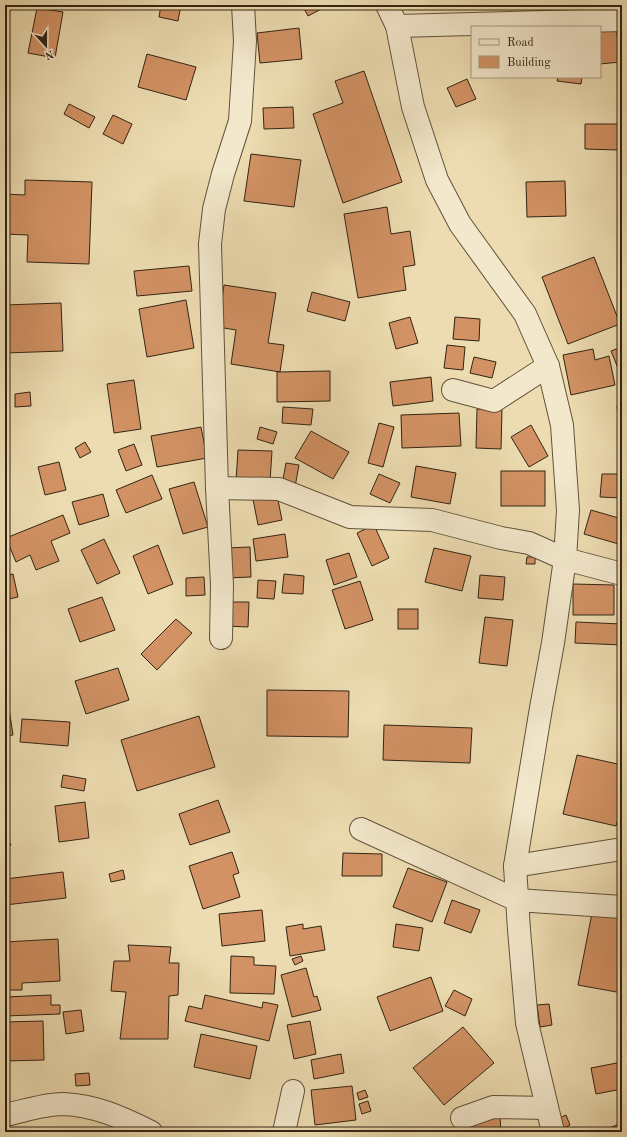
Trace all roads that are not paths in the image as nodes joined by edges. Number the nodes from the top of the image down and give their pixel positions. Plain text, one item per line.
1 (243, 5) edge
2 (387, 5) edge
3 (622, 20) edge
4 (397, 26) junction
5 (548, 366) junction
6 (454, 390) dead end
7 (217, 488) junction
8 (565, 559) junction
9 (622, 574) edge
10 (221, 638) dead end
11 (361, 829) dead end
12 (622, 849) edge
13 (515, 866) junction
14 (517, 900) junction
15 (622, 907) edge
16 (293, 1090) dead end
17 (547, 1108) junction
18 (5, 1115) edge
19 (462, 1118) dead end
20 (151, 1132) edge
21 (284, 1132) edge
22 (553, 1132) edge

1 - 7 street
2 - 4 street
3 - 4 street
4 - 5 street
5 - 6 street
5 - 8 street
7 - 8 street
7 - 10 street
8 - 9 street
8 - 13 street
11 - 14 street
12 - 13 street
13 - 14 street
14 - 15 street
14 - 17 street
16 - 21 street
17 - 19 street
17 - 22 street
18 - 20 street

